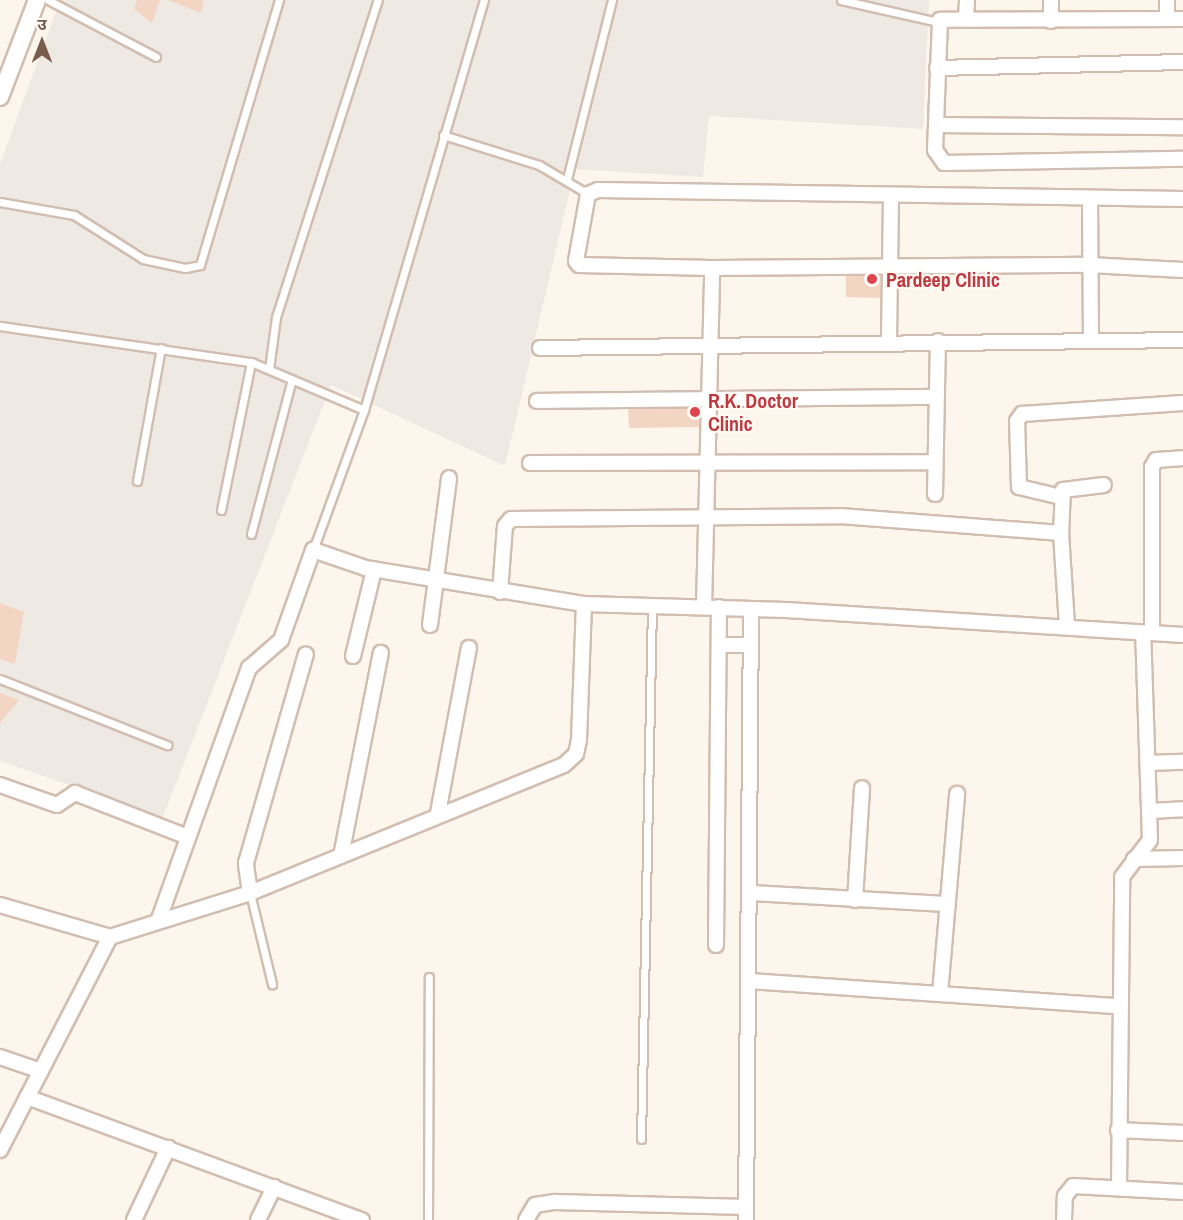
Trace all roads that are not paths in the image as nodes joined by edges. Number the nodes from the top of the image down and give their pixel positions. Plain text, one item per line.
1 (37, 0) edge
2 (48, 0) edge
3 (279, 0) edge
4 (378, 0) edge
5 (484, 0) edge
6 (612, 0) edge
7 (841, 0) edge
8 (967, 0) edge
9 (1051, 0) edge
10 (1167, 0) edge
11 (966, 19) junction
12 (1167, 19) junction
13 (1183, 19) edge
14 (1051, 21) junction
15 (938, 22) junction
16 (156, 57) dead end
17 (1183, 62) edge
18 (937, 68) junction
19 (3, 78) edge
20 (0, 97) edge
21 (936, 125) junction
22 (1183, 126) edge
23 (443, 135) junction
24 (1183, 159) edge
25 (567, 179) junction
26 (588, 194) junction
27 (891, 198) junction
28 (1090, 198) junction
29 (1183, 199) edge
30 (0, 202) edge
31 (1089, 266) junction
32 (888, 267) junction
33 (712, 268) junction
34 (1183, 270) edge
35 (0, 326) edge
36 (1091, 340) junction
37 (1183, 340) edge
38 (889, 341) junction
39 (938, 341) junction
40 (709, 345) junction
41 (161, 348) junction
42 (540, 348) dead end
43 (251, 362) junction
44 (269, 369) junction
45 (292, 379) junction
46 (710, 396) junction
47 (936, 397) junction
48 (537, 400) dead end
49 (1183, 404) edge
50 (364, 410) junction
51 (1183, 458) edge
52 (709, 462) junction
53 (934, 462) junction
54 (530, 463) dead end
55 (448, 478) dead end
56 (137, 481) dead end
57 (1104, 485) dead end
58 (935, 494) dead end
59 (1061, 497) junction
60 (221, 510) dead end
61 (706, 516) junction
62 (1061, 533) junction
63 (251, 534) dead end
64 (313, 550) junction
65 (374, 570) junction
66 (435, 581) junction
67 (500, 592) junction
68 (584, 603) junction
69 (652, 606) junction
70 (704, 607) junction
71 (719, 607) junction
72 (751, 609) junction
73 (430, 625) dead end
74 (1067, 627) junction
75 (1147, 633) junction
76 (1183, 635) edge
77 (719, 645) junction
78 (751, 645) junction
79 (469, 648) dead end
80 (381, 653) dead end
81 (306, 654) dead end
82 (353, 656) dead end
83 (0, 679) edge
84 (167, 745) dead end
85 (1183, 762) edge
86 (1149, 763) junction
87 (0, 785) edge
88 (862, 788) dead end
89 (957, 794) dead end
90 (1183, 809) edge
91 (1150, 810) junction
92 (438, 813) junction
93 (188, 837) junction
94 (341, 856) junction
95 (1183, 858) edge
96 (1132, 859) junction
97 (250, 893) junction
98 (750, 893) junction
99 (855, 900) junction
100 (948, 904) junction
101 (0, 905) edge
102 (159, 919) junction
103 (110, 937) junction
104 (716, 945) dead end
105 (429, 977) dead end
106 (749, 981) junction
107 (272, 984) dead end
108 (940, 994) junction
109 (1118, 1006) junction
110 (0, 1057) edge
111 (41, 1071) junction
112 (27, 1097) junction
113 (1118, 1130) junction
114 (1183, 1133) edge
115 (641, 1139) dead end
116 (168, 1148) junction
117 (0, 1150) edge
118 (274, 1187) junction
119 (1119, 1188) junction
120 (1183, 1192) edge
121 (746, 1213) edge
122 (134, 1220) edge
123 (258, 1220) edge
124 (362, 1220) edge
125 (428, 1220) edge
126 (526, 1220) edge
127 (1064, 1220) edge

1 - 19 street
2 - 16 lane
3 - 30 lane
4 - 44 lane
5 - 23 lane
6 - 25 lane
7 - 15 lane
8 - 11 street
9 - 14 street
10 - 12 street
11 - 14 street
11 - 15 street
12 - 13 street
12 - 14 street
15 - 18 street
17 - 18 street
18 - 21 street
19 - 20 street
21 - 22 street
21 - 24 street
23 - 25 lane
23 - 50 lane
25 - 26 lane
26 - 27 street
26 - 33 street
27 - 28 street
27 - 32 street
28 - 29 street
28 - 31 street
31 - 32 street
31 - 34 street
31 - 36 street
32 - 33 street
32 - 38 street
33 - 40 street
35 - 41 lane
36 - 37 street
36 - 39 street
38 - 39 street
38 - 40 street
39 - 47 street
40 - 42 street
40 - 46 street
41 - 43 lane
41 - 56 lane
43 - 44 lane
43 - 60 lane
44 - 45 lane
45 - 50 lane
45 - 63 lane
46 - 47 street
46 - 48 street
46 - 52 street
47 - 53 street
49 - 59 street
50 - 64 lane
51 - 75 street
52 - 53 street
52 - 54 street
52 - 61 street
53 - 58 street
55 - 66 street
57 - 59 street
59 - 62 street
61 - 62 street
61 - 67 street
61 - 70 street
62 - 74 street
64 - 65 street
64 - 93 street
65 - 66 street
65 - 82 street
66 - 67 street
66 - 73 street
67 - 68 street
68 - 69 street
68 - 92 street
69 - 70 street
69 - 115 lane
70 - 71 street
71 - 72 street
71 - 77 street
72 - 74 street
72 - 78 street
74 - 75 street
75 - 76 street
75 - 86 street
77 - 78 street
77 - 104 street
78 - 98 street
79 - 92 street
80 - 94 street
81 - 97 street
83 - 84 lane
85 - 86 street
86 - 91 street
87 - 93 street
88 - 99 street
89 - 100 street
90 - 91 street
91 - 96 street
92 - 94 street
93 - 102 street
94 - 97 street
95 - 96 street
96 - 109 street
97 - 102 street
97 - 107 lane
98 - 99 street
98 - 106 street
99 - 100 street
100 - 108 street
101 - 103 street
102 - 103 street
103 - 111 street
105 - 125 lane
106 - 108 street
106 - 121 street
108 - 109 street
109 - 113 street
110 - 111 street
111 - 112 street
112 - 116 street
112 - 117 street
113 - 114 street
113 - 119 street
116 - 118 street
116 - 122 street
118 - 123 street
118 - 124 street
119 - 120 street
119 - 127 street
121 - 126 street

